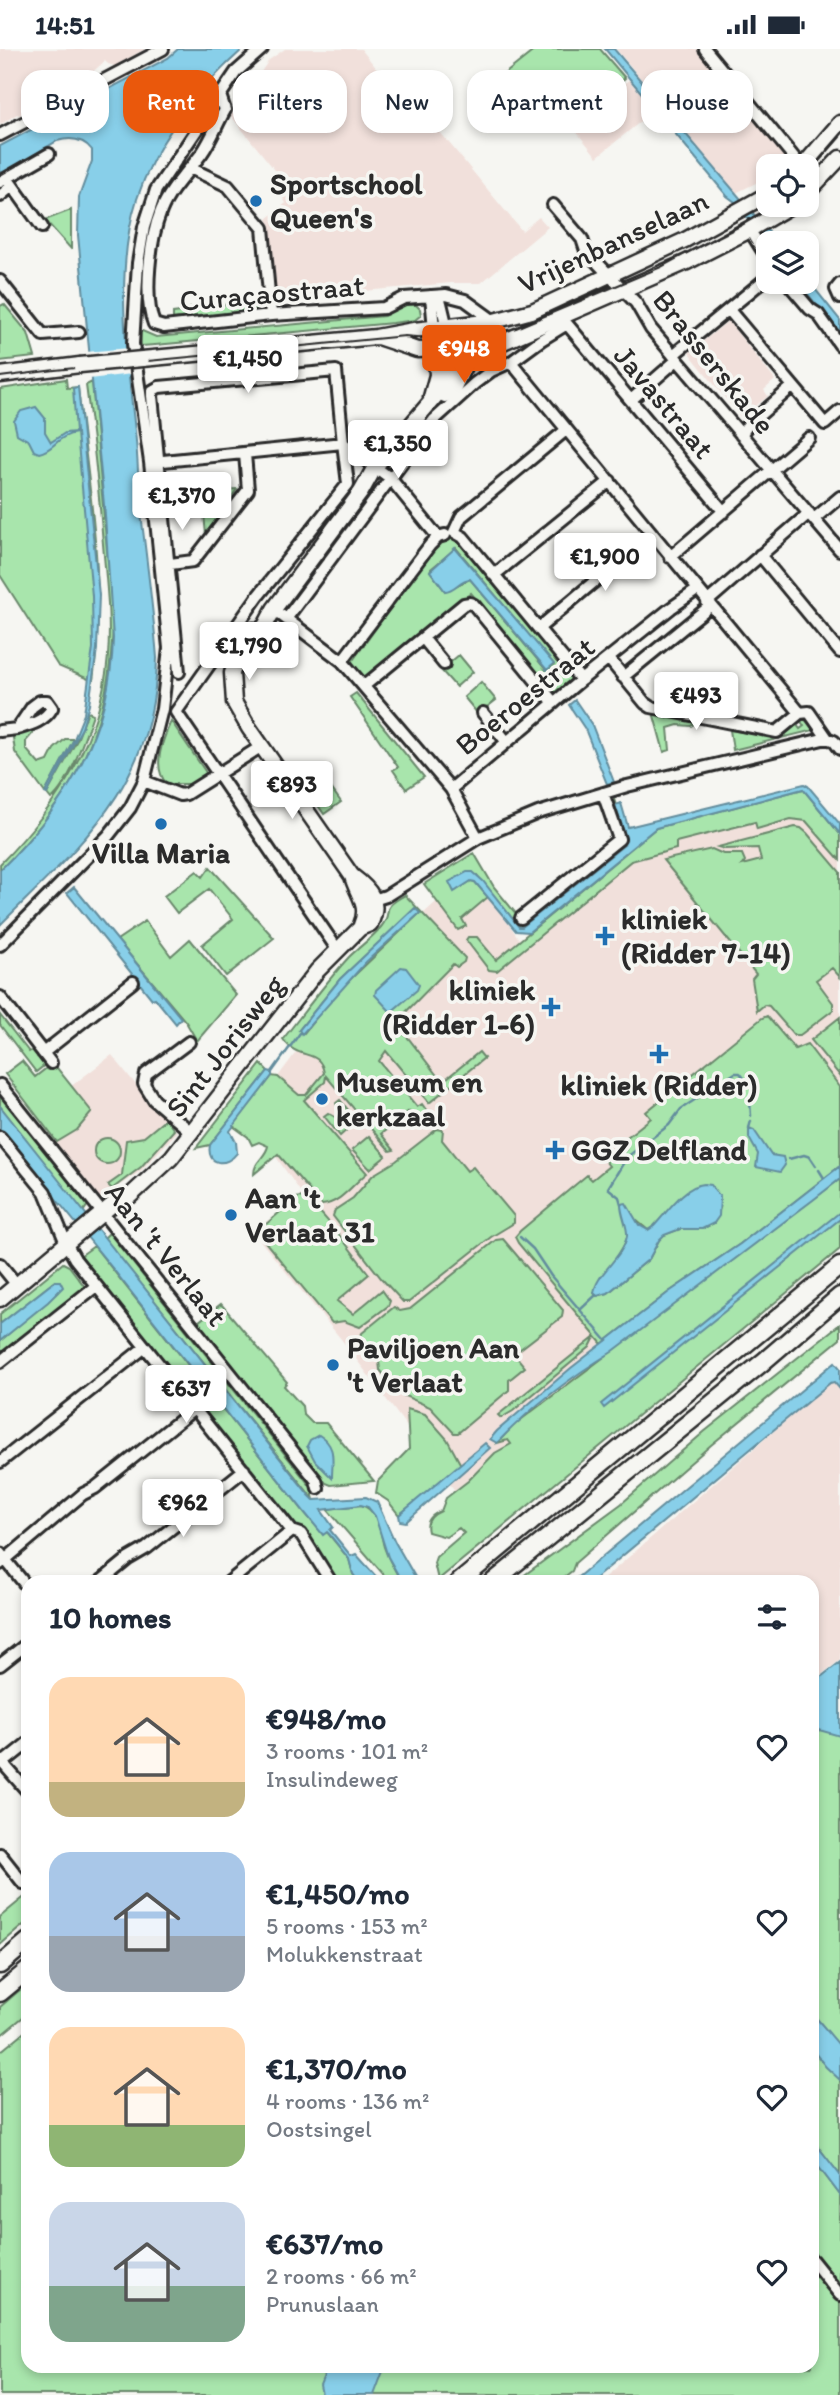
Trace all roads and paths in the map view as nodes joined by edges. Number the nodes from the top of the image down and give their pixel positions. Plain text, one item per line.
1 (163, 49) edge
2 (262, 49) edge
3 (705, 49) edge
4 (220, 95) junction
5 (840, 123) edge
6 (0, 135) edge
7 (50, 154) dead end
8 (792, 154) edge
9 (813, 154) edge
10 (840, 158) edge
11 (190, 168) junction
12 (819, 180) edge
13 (6, 182) edge
14 (0, 195) edge
15 (756, 201) edge
16 (553, 205) dead end
17 (774, 217) edge
18 (42, 227) dead end
19 (756, 229) joint
20 (608, 275) junction
21 (0, 281) edge
22 (756, 287) edge
23 (623, 290) junction
24 (797, 294) edge
25 (431, 296) junction
26 (729, 310) junction
27 (271, 315) junction
28 (494, 321) junction
29 (567, 324) joint
30 (440, 328) junction
31 (79, 332) dead end
32 (541, 333) junction
33 (376, 337) junction
34 (840, 345) edge
35 (473, 348) junction
36 (442, 349) junction
37 (417, 350) junction
38 (675, 358) junction
39 (511, 362) junction
40 (0, 375) edge
41 (437, 375) junction
42 (793, 386) junction
43 (631, 400) junction
44 (429, 402) junction
45 (840, 411) edge
46 (566, 430) junction
47 (741, 435) junction
48 (809, 438) dead end
49 (342, 443) junction
50 (244, 454) junction
51 (155, 461) junction
52 (771, 472) junction
53 (382, 473) junction
54 (610, 481) junction
55 (840, 497) edge
56 (724, 512) junction
57 (812, 516) junction
58 (454, 532) junction
59 (651, 534) junction
60 (438, 537) junction
61 (840, 550) edge
62 (760, 555) junction
63 (670, 557) junction
64 (165, 565) junction
65 (495, 575) junction
66 (697, 590) junction
67 (709, 604) junction
68 (274, 609) junction
69 (286, 618) junction
70 (538, 628) junction
71 (423, 638) junction
72 (840, 652) edge
73 (608, 659) junction
74 (342, 661) junction
75 (444, 664) dead end
76 (173, 671) junction
77 (622, 677) junction
78 (200, 679) junction
79 (582, 680) junction
80 (364, 687) junction
81 (554, 703) junction
82 (162, 709) junction
83 (176, 712) junction
84 (483, 713) dead end
85 (800, 713) junction
86 (17, 729) dead end
87 (0, 731) edge
88 (827, 738) junction
89 (507, 742) junction
90 (262, 746) junction
91 (840, 749) edge
92 (218, 775) junction
93 (144, 781) junction
94 (451, 789) junction
95 (603, 793) junction
96 (478, 838) junction
97 (370, 902) junction
98 (521, 918) dead end
99 (0, 945) edge
100 (337, 949) junction
101 (133, 982) dead end
102 (0, 997) edge
103 (188, 1042) dead end
104 (43, 1053) junction
105 (51, 1063) dead end
106 (0, 1085) edge
107 (191, 1132) junction
108 (0, 1137) edge
109 (102, 1219) junction
110 (68, 1247) junction
111 (0, 1264) edge
112 (840, 1266) edge
113 (17, 1285) junction
114 (96, 1286) junction
115 (840, 1296) edge
116 (0, 1299) edge
117 (840, 1310) edge
118 (145, 1347) junction
119 (763, 1362) junction
120 (0, 1363) edge
121 (194, 1409) junction
122 (0, 1462) edge
123 (244, 1470) junction
124 (318, 1488) dead end
125 (292, 1531) junction
126 (2, 1558) edge
127 (109, 1575) edge
128 (238, 1575) edge
129 (327, 1575) edge
130 (468, 1575) edge
131 (502, 1575) edge
132 (21, 1580) edge
133 (21, 1648) edge
134 (0, 1665) edge
135 (21, 1748) edge
136 (1, 1761) edge
137 (21, 1782) edge
138 (1, 1857) edge
139 (21, 1876) edge
140 (21, 1947) edge
141 (0, 1965) edge
142 (21, 1976) edge
143 (0, 1993) edge
144 (819, 2269) edge
145 (840, 2295) edge

1 - 6 street
2 - 4 street
3 - 8 street
4 - 11 street
4 - 51 street
5 - 9 main road
7 - 13 street
10 - 12 main road
11 - 27 street
11 - 27 street, Curaçaostraat
13 - 14 street
13 - 18 street
15 - 20 main road, Vrijenbanselaan
16 - 20 street, Brasserskade
17 - 19 main road, Vrijenbanselaan
19 - 23 main road, Vrijenbanselaan
20 - 23 street, Brasserskade
20 - 28 main road, Vrijenbanselaan
21 - 31 street
22 - 26 street
23 - 32 main road, Vrijenbanselaan
23 - 38 street, Brasserskade
24 - 34 street
25 - 27 street, Curaçaostraat
25 - 28 street, Curaçaostraat
25 - 30 street
26 - 38 street
26 - 42 street
28 - 30 main road, Vrijenbanselaan
29 - 32 street, Vrijenbanselaan
29 - 43 street, Javastraat
30 - 33 main road, Vrijenbanselaan
30 - 36 main road
32 - 35 main road, Vrijenbanselaan
32 - 39 street, Vrijenbanselaan
33 - 37 main road, Vrijenbanselaan
33 - 40 main road, Vrijenbanselaan, bridge
35 - 36 main road, Vrijenbanselaan
35 - 44 main road
36 - 37 main road, Vrijenbanselaan
36 - 41 main road
36 - 44 main road
37 - 41 main road
38 - 43 street
38 - 47 street, Brasserskade
39 - 46 street
39 - 53 street, Vrijenbanselaan
41 - 44 main road
42 - 45 street
42 - 47 street
43 - 56 street, Javastraat
44 - 53 main road
46 - 54 street
46 - 58 street
47 - 52 street, Brasserskade
48 - 52 street
49 - 50 street
49 - 51 street
49 - 53 street
49 - 78 street
50 - 51 street
50 - 64 street
51 - 64 street
52 - 56 street
52 - 57 street, Brasserskade
53 - 60 street
53 - 68 main road
53 - 69 street, Vrijenbanselaan
54 - 59 street
54 - 65 street
55 - 57 street, Boeroestraat
56 - 63 street
57 - 61 street, Brasserskade
57 - 62 street, Boeroestraat
58 - 60 street
58 - 65 street
59 - 63 street
59 - 70 street
60 - 74 street
62 - 67 street, Boeroestraat
62 - 72 street
63 - 66 street
64 - 76 street
65 - 70 street
66 - 67 street
66 - 73 street, Boeroestraat
67 - 77 street, Boeroestraat
67 - 85 street
68 - 69 street
68 - 90 main road
69 - 74 street
70 - 79 street
71 - 75 street
71 - 80 street
71 - 81 street
73 - 77 street
73 - 79 street, Boeroestraat
74 - 80 street
76 - 78 street
76 - 82 street
77 - 85 street
78 - 83 street
79 - 81 street, Boeroestraat
80 - 94 street
81 - 89 street, Boeroestraat
82 - 83 street
82 - 93 street
83 - 92 street
84 - 89 street
85 - 88 street
86 - 87 street
88 - 91 street
88 - 95 street
89 - 94 street, Boeroestraat
90 - 92 street
90 - 97 main road
92 - 93 street
92 - 100 street
93 - 99 street
94 - 96 street
95 - 96 street
95 - 98 street
96 - 97 street
97 - 100 main road, Sint Jorisweg
100 - 107 main road, Sint Jorisweg
101 - 104 street
102 - 104 street
103 - 107 street
104 - 105 street
106 - 109 street, Aan 't Verlaat
107 - 109 main road, Sint Jorisweg
108 - 110 street
109 - 110 main road, Sint Jorisweg
109 - 124 street, Aan 't Verlaat
110 - 113 main road, Sint Jorisweg
110 - 114 street
111 - 113 street
112 - 130 highway
113 - 116 main road, Sint Jorisweg
114 - 118 street
114 - 120 street
115 - 119 highway
117 - 119 highway
118 - 121 street
118 - 122 street
119 - 131 highway
121 - 123 street
121 - 126 street
123 - 125 street
123 - 127 street
125 - 128 street
125 - 129 street
126 - 132 street
133 - 134 street
135 - 136 street
136 - 137 street
138 - 139 street
140 - 141 highway
142 - 143 highway
144 - 145 street

